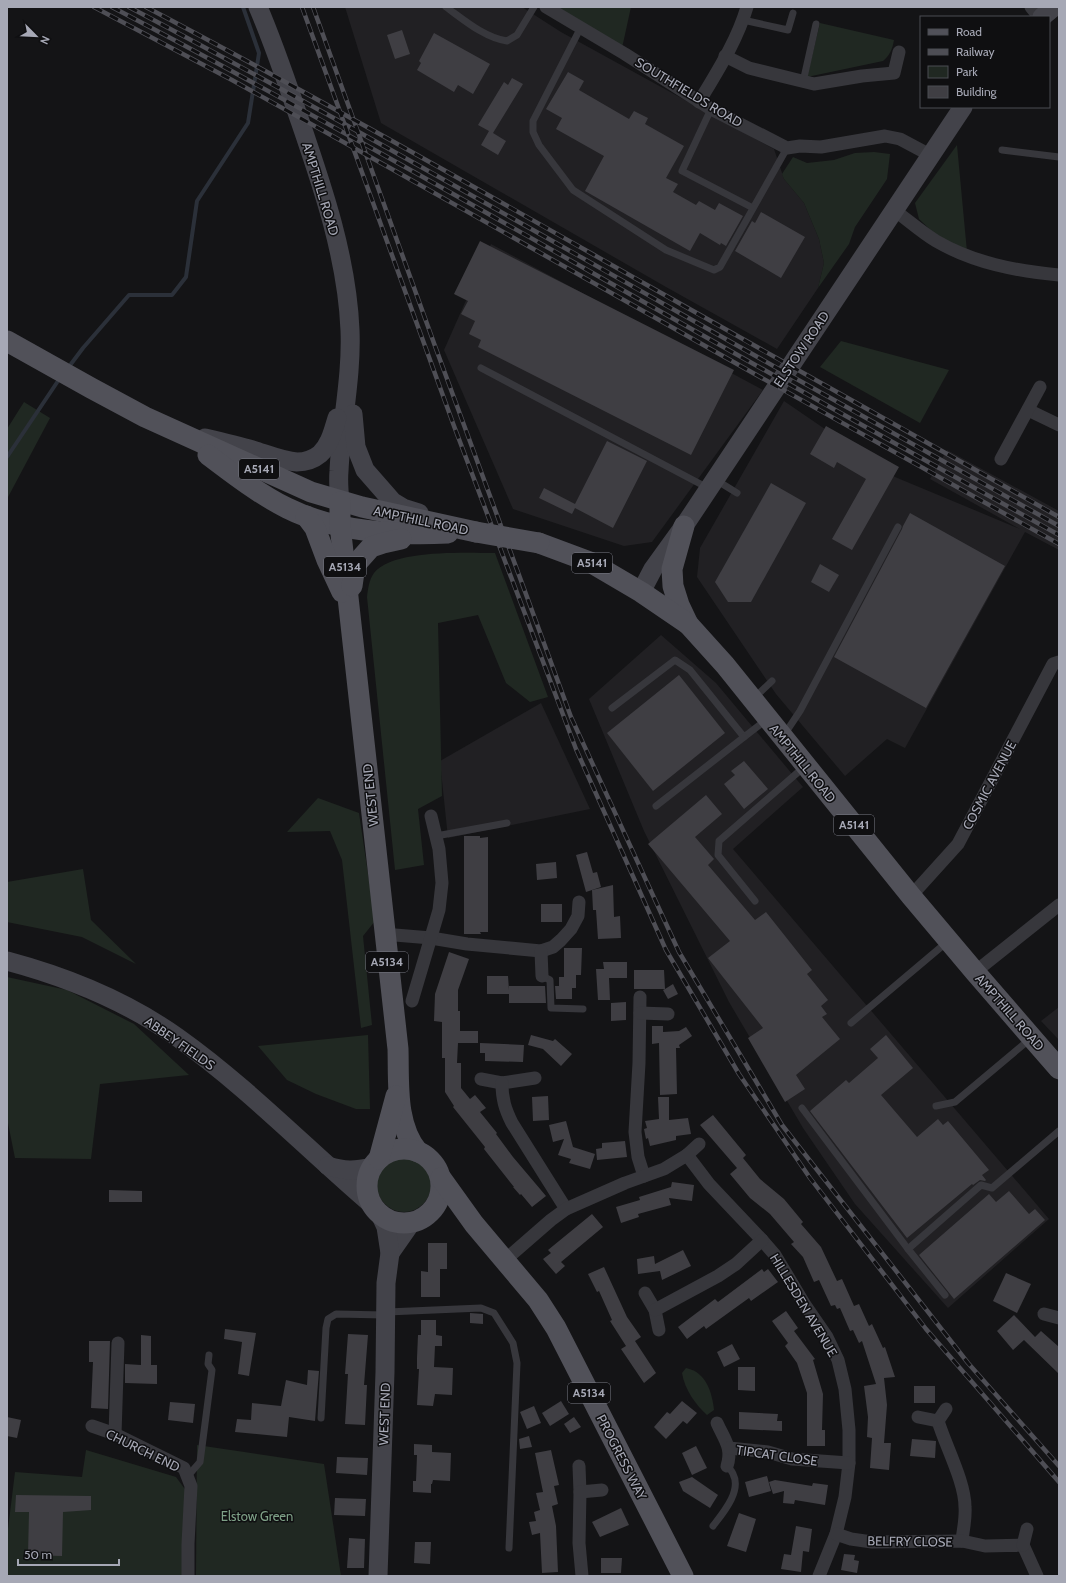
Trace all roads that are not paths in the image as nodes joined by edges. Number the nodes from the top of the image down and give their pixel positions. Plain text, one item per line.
1 (258, 7) edge
2 (446, 7) edge
3 (534, 7) edge
4 (546, 7) edge
5 (1030, 7) edge
6 (1054, 7) edge
7 (745, 13) edge
8 (793, 13) dead end
9 (1038, 16) edge
10 (1043, 16) edge
11 (816, 24) dead end
12 (581, 27) junction
13 (899, 52) dead end
14 (725, 56) junction
15 (803, 82) junction
16 (699, 102) junction
17 (962, 108) edge
18 (712, 110) junction
19 (787, 148) junction
20 (1002, 150) dead end
21 (930, 155) junction
22 (1059, 157) edge
23 (753, 208) junction
24 (894, 210) junction
25 (1059, 275) edge
26 (7, 341) edge
27 (481, 368) dead end
28 (349, 379) junction
29 (1040, 387) dead end
30 (1028, 410) junction
31 (1059, 425) edge
32 (180, 433) junction
33 (1001, 459) dead end
34 (711, 484) junction
35 (737, 493) dead end
36 (340, 502) junction
37 (306, 516) junction
38 (340, 525) junction
39 (684, 526) junction
40 (898, 527) dead end
41 (476, 532) junction
42 (431, 534) junction
43 (641, 592) junction
44 (350, 609) junction
45 (688, 624) junction
46 (1056, 663) edge
47 (772, 681) dead end
48 (753, 700) junction
49 (612, 708) dead end
50 (768, 718) junction
51 (744, 737) junction
52 (783, 737) junction
53 (806, 766) junction
54 (656, 806) dead end
55 (431, 816) dead end
56 (507, 823) dead end
57 (436, 836) junction
58 (911, 896) junction
59 (755, 901) dead end
60 (579, 902) dead end
61 (1059, 905) edge
62 (384, 936) junction
63 (431, 938) junction
64 (948, 940) junction
65 (541, 951) junction
66 (7, 961) edge
67 (975, 972) junction
68 (542, 976) joint
69 (640, 997) dead end
70 (412, 1001) dead end
71 (583, 1008) dead end
72 (640, 1013) junction
73 (668, 1014) dead end
74 (851, 1023) dead end
75 (1032, 1038) junction
76 (1059, 1069) edge
77 (535, 1078) dead end
78 (481, 1079) dead end
79 (502, 1083) junction
80 (398, 1088) junction
81 (936, 1106) dead end
82 (802, 1108) dead end
83 (1059, 1131) edge
84 (700, 1144) dead end
85 (418, 1152) junction
86 (687, 1155) junction
87 (375, 1163) junction
88 (328, 1166) junction
89 (644, 1176) junction
90 (441, 1178) junction
91 (375, 1208) junction
92 (566, 1209) junction
93 (429, 1213) junction
94 (411, 1222) junction
95 (474, 1224) junction
96 (762, 1240) junction
97 (908, 1249) junction
98 (390, 1253) junction
99 (505, 1260) junction
100 (644, 1293) dead end
101 (945, 1294) dead end
102 (656, 1310) junction
103 (385, 1313) junction
104 (1044, 1314) dead end
105 (1059, 1318) edge
106 (659, 1330) dead end
107 (118, 1343) dead end
108 (209, 1355) dead end
109 (946, 1409) dead end
110 (918, 1417) dead end
111 (321, 1418) dead end
112 (938, 1421) junction
113 (717, 1423) dead end
114 (92, 1426) dead end
115 (115, 1434) junction
116 (729, 1448) junction
117 (849, 1463) junction
118 (579, 1466) dead end
119 (727, 1466) joint
120 (187, 1477) junction
121 (602, 1490) dead end
122 (580, 1492) junction
123 (713, 1526) dead end
124 (1027, 1529) dead end
125 (836, 1534) junction
126 (962, 1542) junction
127 (1023, 1545) junction
128 (509, 1548) dead end
129 (188, 1576) edge
130 (378, 1576) edge
131 (582, 1576) edge
132 (683, 1576) edge
133 (819, 1576) edge
134 (1038, 1576) edge

1 - 28 street, AMPTHILL ROAD
2 - 3 lane
4 - 12 street, SOUTHFIELDS ROAD
5 - 9 street
6 - 10 street
7 - 8 lane
7 - 14 street
11 - 15 lane
12 - 16 street, SOUTHFIELDS ROAD
12 - 23 lane
13 - 15 street
14 - 15 street
14 - 16 street
16 - 18 street, SOUTHFIELDS ROAD
17 - 21 street, ELSTOW ROAD
18 - 19 street, SOUTHFIELDS ROAD
18 - 23 lane
19 - 21 street
19 - 23 lane
20 - 22 lane
21 - 24 street, ELSTOW ROAD
24 - 25 street
24 - 34 street, ELSTOW ROAD
26 - 32 main road, A5141
27 - 34 lane
28 - 32 street
28 - 36 street, AMPTHILL ROAD
28 - 41 street, AMPTHILL ROAD
29 - 30 street
30 - 31 street
30 - 33 street
32 - 36 main road, A5141
32 - 37 main road
34 - 35 lane
34 - 39 street, ELSTOW ROAD
36 - 38 main road, WEST END / A5134
36 - 41 main road, AMPTHILL ROAD / A5141
37 - 38 main road
37 - 44 main road
38 - 42 main road
38 - 44 main road, WEST END / A5134
39 - 43 street, ELSTOW ROAD
39 - 45 main road
40 - 52 lane
41 - 42 main road
41 - 43 main road, AMPTHILL ROAD / A5141, bridge
42 - 44 main road
43 - 45 main road, AMPTHILL ROAD / A5141
44 - 62 main road, WEST END / A5134
45 - 48 main road, AMPTHILL ROAD / A5141
46 - 58 street, COSMIC AVENUE
47 - 48 lane
48 - 50 main road, AMPTHILL ROAD / A5141
49 - 51 lane
50 - 51 lane
50 - 52 main road, AMPTHILL ROAD / A5141
51 - 54 lane
52 - 53 main road, AMPTHILL ROAD / A5141
53 - 58 main road, AMPTHILL ROAD / A5141
53 - 59 lane
55 - 57 street
56 - 57 lane
57 - 63 street
58 - 64 main road, AMPTHILL ROAD / A5141
60 - 65 street
61 - 67 street
62 - 63 street
62 - 80 main road, WEST END / A5134
63 - 65 street
63 - 70 street
64 - 67 main road, AMPTHILL ROAD / A5141
64 - 74 lane
65 - 68 street
66 - 88 street, ABBEY FIELDS
67 - 75 main road, AMPTHILL ROAD / A5141
68 - 71 lane
69 - 72 street
72 - 73 street
72 - 89 street
75 - 76 main road, AMPTHILL ROAD / A5141
75 - 81 lane
77 - 79 street
78 - 79 street
79 - 92 street
80 - 85 main road, WEST END / A5134
80 - 87 main road, WEST END / A5134
82 - 97 lane
83 - 97 lane
84 - 86 street
85 - 87 main road, A5134
85 - 90 main road, A5134
86 - 89 street
86 - 96 street, HILLESDEN AVENUE
87 - 88 street
87 - 91 main road, A5134
88 - 91 street, ABBEY FIELDS
89 - 92 street
90 - 93 main road
90 - 95 main road, PROGRESS WAY / A5134
91 - 94 main road
91 - 98 street, WEST END
92 - 99 street
93 - 94 main road, A5134
93 - 95 main road, PROGRESS WAY / A5134
94 - 98 street, WEST END
95 - 99 main road, PROGRESS WAY / A5134
96 - 102 street
96 - 117 street, HILLESDEN AVENUE
97 - 101 lane
98 - 103 street, WEST END
99 - 132 main road, PROGRESS WAY / A5134
100 - 102 street
102 - 106 street
103 - 111 lane
103 - 128 lane
103 - 130 street, WEST END
104 - 105 street
107 - 115 street
108 - 120 lane
109 - 112 street
110 - 112 street
112 - 126 street, BELFRY CLOSE
113 - 116 street, TIPCAT CLOSE
114 - 115 street, CHURCH END
115 - 120 street, CHURCH END
116 - 117 street, TIPCAT CLOSE
116 - 119 street, TIPCAT CLOSE
117 - 125 street, HILLESDEN AVENUE
118 - 122 street
119 - 123 lane
120 - 129 street, CHURCH END
121 - 122 street
122 - 131 street
124 - 127 street
125 - 126 street, BELFRY CLOSE
125 - 133 street, HILLESDEN AVENUE
126 - 127 street, BELFRY CLOSE
127 - 134 street

